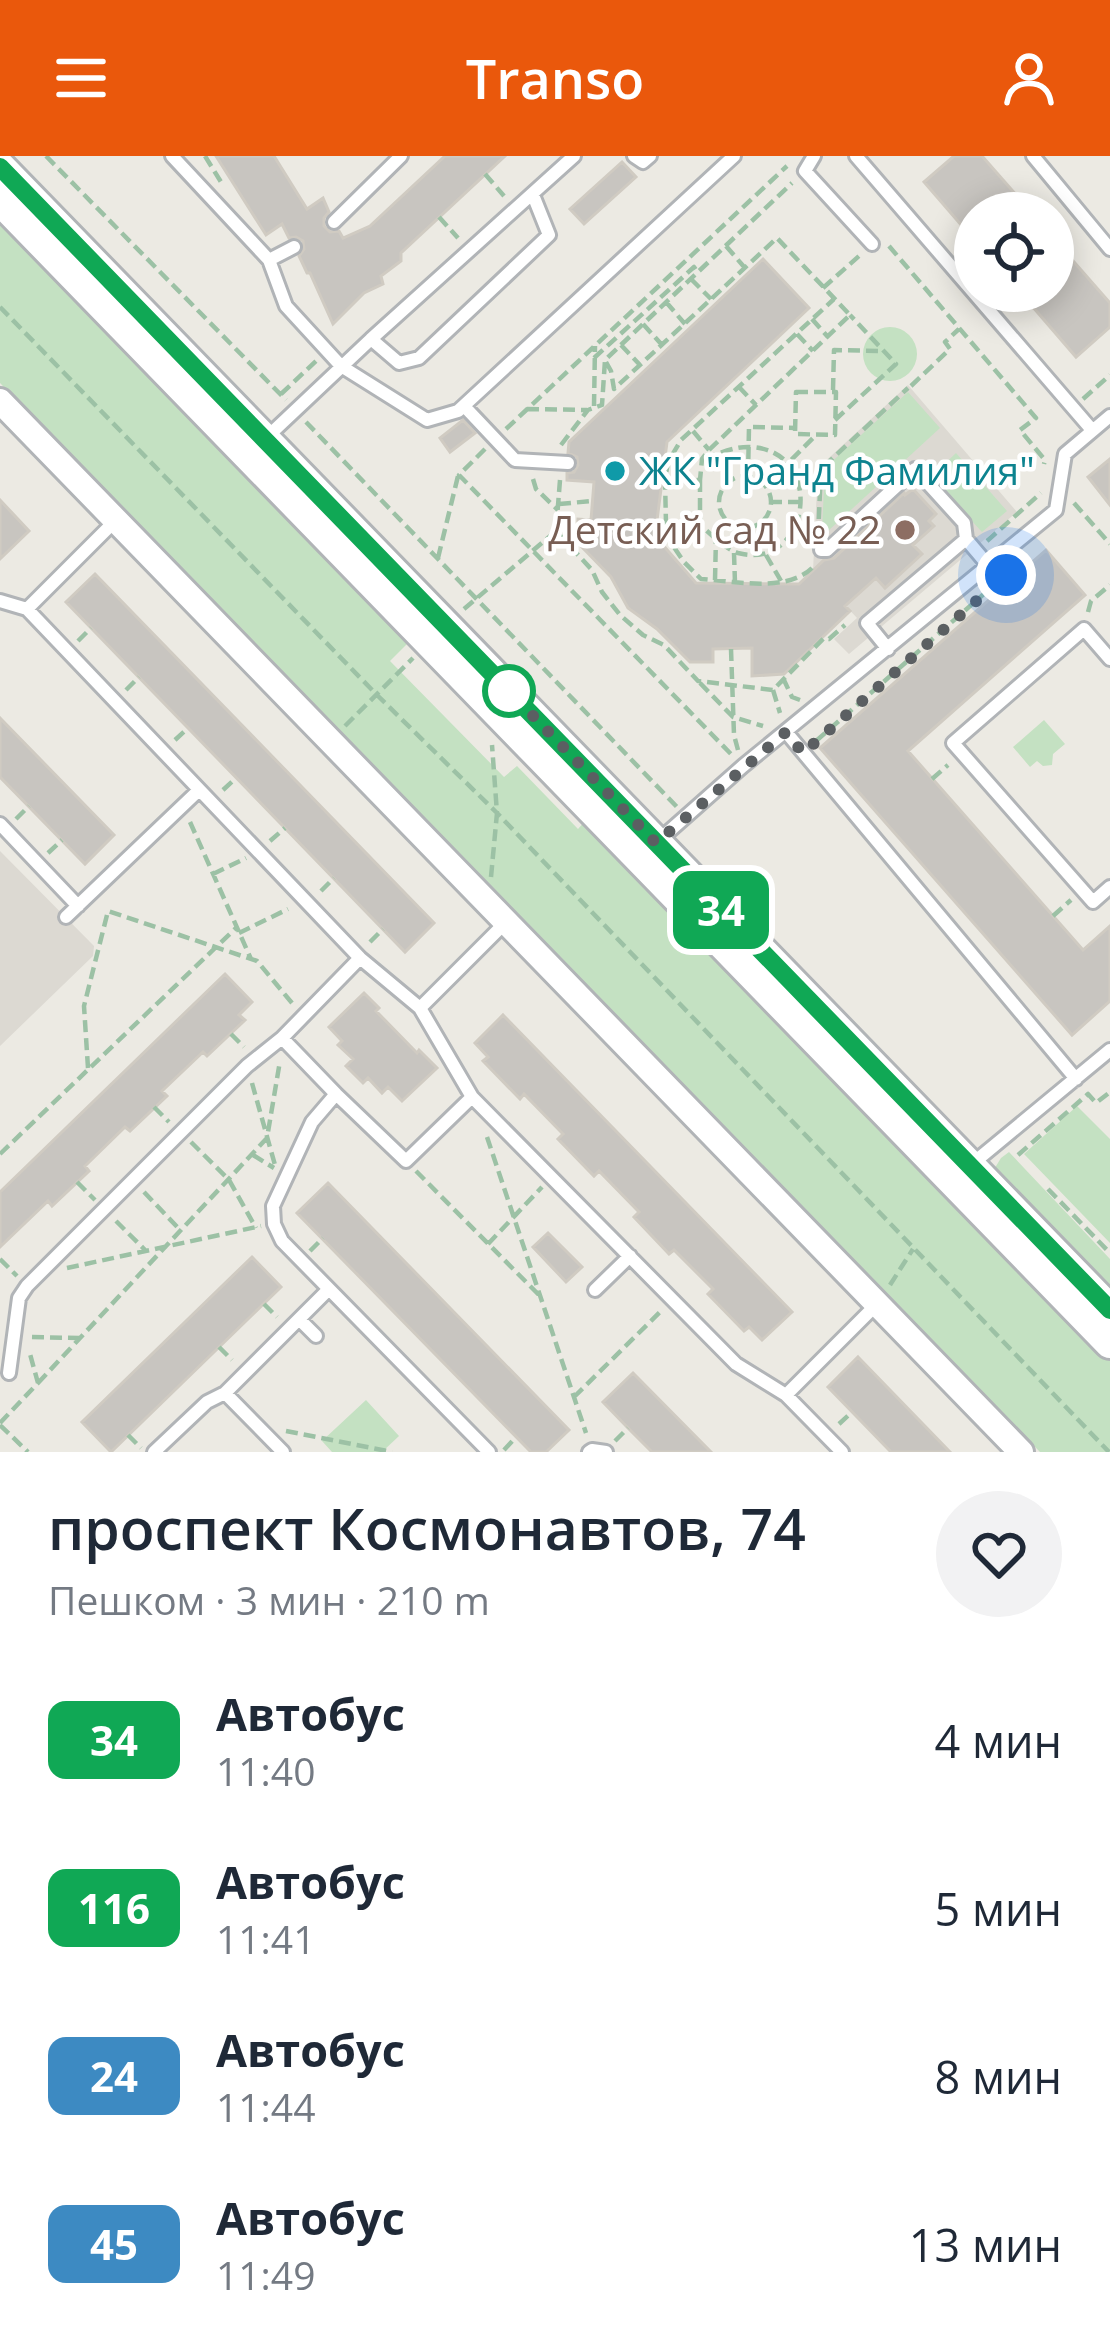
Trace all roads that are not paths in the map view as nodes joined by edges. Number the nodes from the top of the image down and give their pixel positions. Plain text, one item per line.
1 (172, 156) edge
2 (401, 156) edge
3 (574, 156) edge
4 (634, 156) edge
5 (650, 156) edge
6 (734, 156) edge
7 (814, 156) edge
8 (856, 156) edge
9 (1033, 156) edge
10 (0, 167) edge
11 (533, 195) junction
12 (0, 200) edge
13 (334, 222) dead end
14 (260, 226) dead end
15 (245, 236) junction
16 (878, 242) road end
17 (294, 247) dead end
18 (1110, 249) edge
19 (269, 260) junction
20 (371, 339) junction
21 (341, 366) junction
22 (0, 401) edge
23 (464, 406) junction
24 (1110, 416) edge
25 (1092, 430) junction
26 (257, 448) junction
27 (563, 466) road end
28 (116, 520) junction
29 (966, 538) junction
30 (821, 550) road end
31 (988, 566) junction
32 (0, 601) edge
33 (27, 609) junction
34 (888, 649) junction
35 (1110, 658) edge
36 (786, 732) junction
37 (198, 791) junction
38 (0, 824) edge
39 (648, 851) junction
40 (1110, 887) edge
41 (78, 906) junction
42 (66, 917) dead end
43 (506, 922) junction
44 (360, 958) junction
45 (420, 1008) junction
46 (282, 1038) junction
47 (1110, 1051) edge
48 (1076, 1079) junction
49 (336, 1094) junction
50 (472, 1097) junction
51 (962, 1174) junction
52 (630, 1256) junction
53 (329, 1289) junction
54 (595, 1290) dead end
55 (877, 1304) junction
56 (1110, 1310) edge
57 (299, 1319) junction
58 (316, 1336) dead end
59 (1110, 1343) edge
60 (8, 1372) dead end
61 (225, 1393) junction
62 (786, 1395) junction
63 (154, 1452) edge
64 (283, 1452) edge
65 (489, 1452) edge
66 (842, 1452) edge
67 (1021, 1452) edge

1 - 15 lane
2 - 13 lane
3 - 11 lane
4 - 5 lane
6 - 23 lane
7 - 16 lane
8 - 25 lane
9 - 18 lane
10 - 26 street
11 - 20 lane
11 - 20 lane
12 - 26 street
14 - 15 lane
15 - 19 lane
17 - 19 lane
19 - 21 lane
20 - 21 lane
21 - 23 lane
21 - 26 lane
22 - 28 street
23 - 27 lane
24 - 25 lane
25 - 31 lane
26 - 39 street
28 - 33 lane
28 - 43 street
29 - 30 lane
29 - 31 lane
29 - 34 lane
31 - 34 lane
32 - 33 lane
33 - 37 lane
34 - 36 lane
35 - 40 lane
36 - 39 lane
36 - 48 lane
37 - 41 lane
37 - 44 lane
38 - 41 lane
39 - 51 street
41 - 42 lane
43 - 45 lane
43 - 55 street
44 - 45 lane
44 - 46 lane
45 - 50 lane
46 - 49 lane
46 - 60 lane
47 - 48 lane
48 - 51 lane
49 - 50 lane
49 - 53 lane
50 - 52 lane
51 - 56 street
51 - 59 street
52 - 54 lane
52 - 62 lane
53 - 57 lane
53 - 65 lane
55 - 62 lane
55 - 67 street
57 - 58 lane
57 - 61 lane
61 - 63 lane
61 - 64 lane
62 - 66 lane

